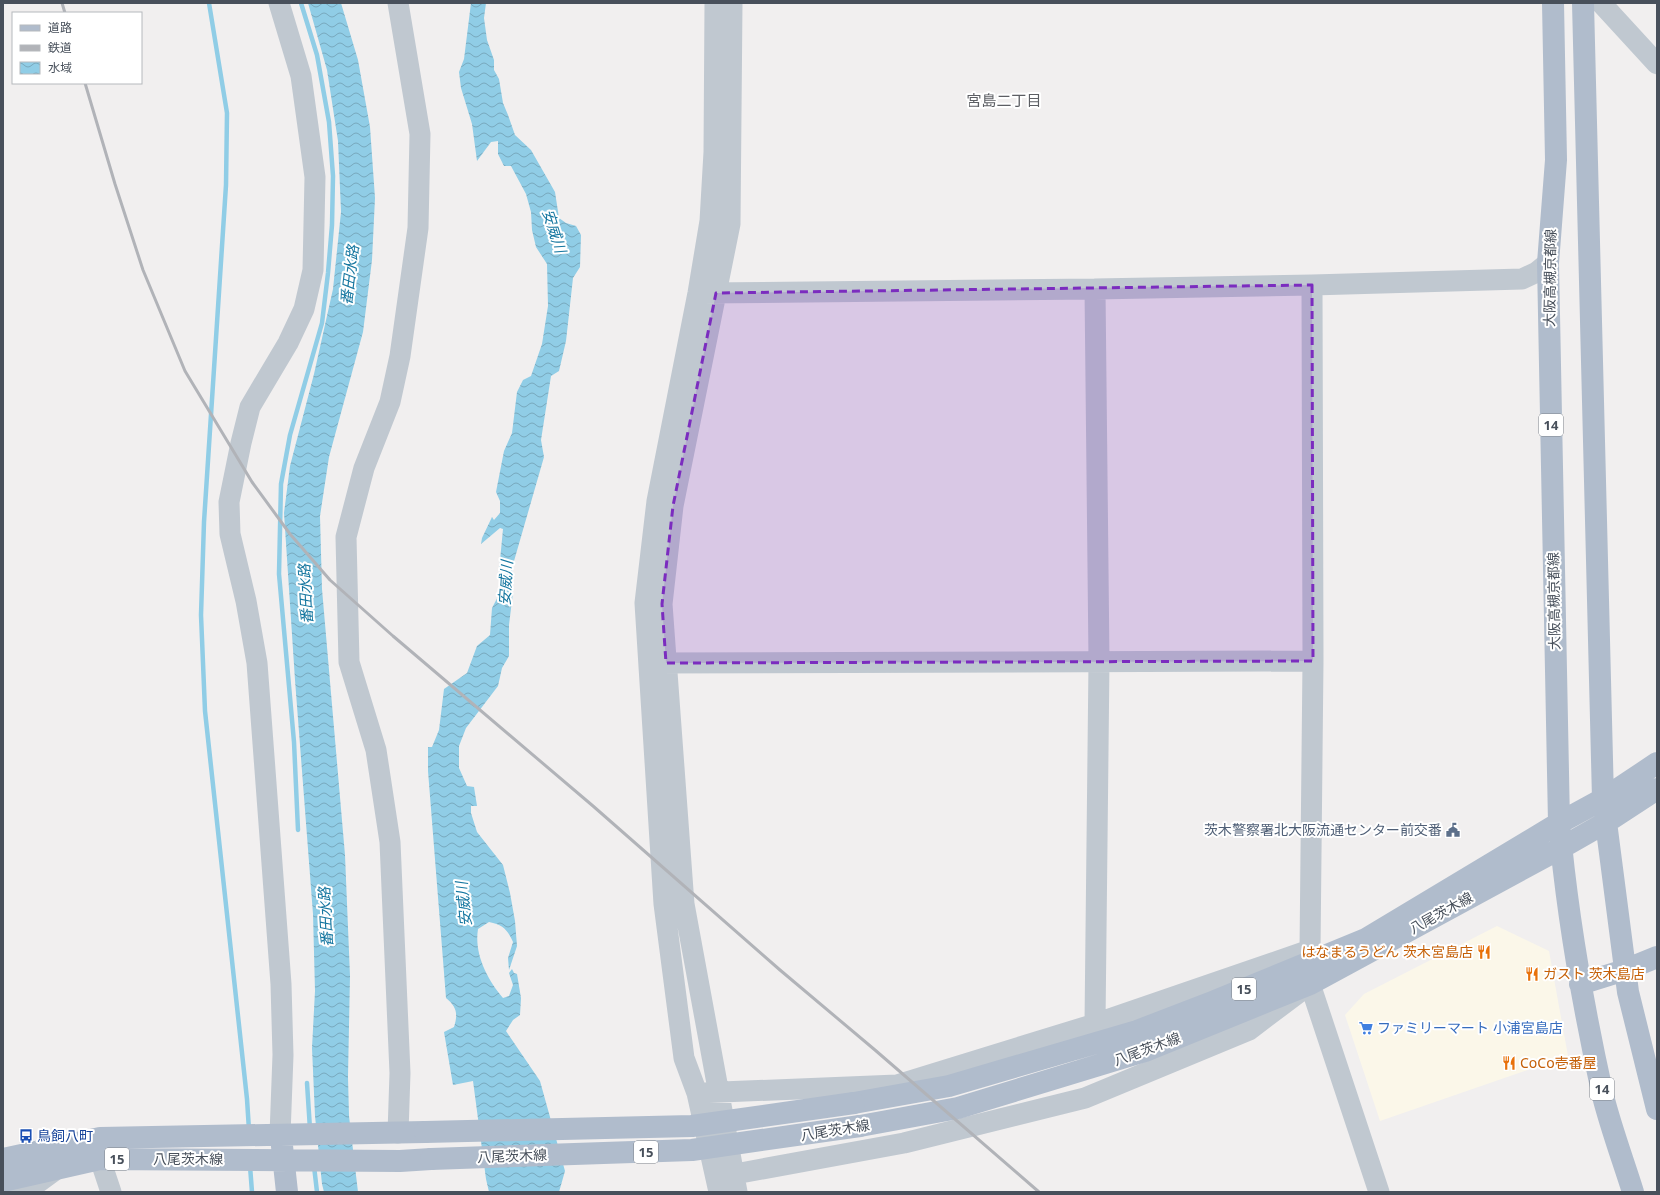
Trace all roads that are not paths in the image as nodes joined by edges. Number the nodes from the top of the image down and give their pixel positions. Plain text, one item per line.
1 (279, 3) edge
2 (398, 3) edge
3 (715, 3) edge
4 (732, 3) edge
5 (1553, 3) edge
6 (1583, 3) edge
7 (1601, 3) edge
8 (1657, 64) edge
9 (1548, 263) junction
10 (1312, 285) junction
11 (1095, 289) junction
12 (707, 293) junction
13 (1099, 661) junction
14 (1313, 661) junction
15 (657, 663) junction
16 (1657, 763) edge
17 (1657, 789) edge
18 (1603, 799) junction
19 (1559, 823) junction
20 (1605, 823) junction
21 (1561, 848) junction
22 (1366, 939) junction
23 (1310, 950) junction
24 (1657, 957) edge
25 (1271, 964) junction
26 (1624, 970) junction
27 (1310, 984) junction
28 (1580, 984) junction
29 (1215, 1001) junction
30 (1095, 1024) junction
31 (718, 1092) junction
32 (697, 1093) junction
33 (1657, 1110) edge
34 (398, 1133) junction
35 (280, 1135) junction
36 (100, 1149) junction
37 (3, 1159) edge
38 (283, 1160) junction
39 (60, 1167) junction
40 (3, 1181) edge
41 (736, 1183) edge
42 (15, 1192) edge
43 (111, 1192) edge
44 (288, 1192) edge
45 (719, 1192) edge
46 (1379, 1192) edge
47 (1633, 1192) edge

1 - 35 street
2 - 34 street
3 - 12 street
4 - 12 street
5 - 9 main road, 大阪高槻京都線 / 14
6 - 18 main road
7 - 8 street
9 - 10 street
9 - 19 main road, 大阪高槻京都線 / 14
10 - 11 street
10 - 14 street
11 - 12 street
11 - 13 street
12 - 15 street
13 - 14 street
13 - 15 street
13 - 30 street
14 - 23 street
15 - 31 street
15 - 32 street
16 - 18 main road, 八尾茨木線
17 - 20 main road, 八尾茨木線
18 - 19 main road, 八尾茨木線 / 15
18 - 20 main road
19 - 21 main road, 大阪高槻京都線 / 14
19 - 22 main road, 八尾茨木線 / 15
20 - 21 main road, 八尾茨木線 / 15
20 - 26 main road
21 - 27 main road, 八尾茨木線 / 15
21 - 28 main road, 大阪高槻京都線 / 14
22 - 23 main road
22 - 29 main road, 八尾茨木線 / 15
23 - 25 street
24 - 26 main road
25 - 29 main road
25 - 30 street
26 - 28 main road
26 - 33 main road
27 - 38 main road, 八尾茨木線 / 15, bridge
27 - 41 street
27 - 46 street
28 - 47 main road, 大阪高槻京都線 / 14
29 - 34 main road, 八尾茨木線 / 15, bridge
30 - 31 street
31 - 32 street
31 - 41 street
32 - 45 street
34 - 35 main road, 八尾茨木線 / 15
35 - 36 main road, 八尾茨木線 / 15
35 - 38 main road
36 - 37 main road, 八尾茨木線 / 15
36 - 38 main road, 八尾茨木線 / 15
36 - 39 main road, 八尾茨木線 / 15
36 - 43 street
38 - 44 main road
39 - 40 main road, 八尾茨木線 / 15
39 - 42 street

